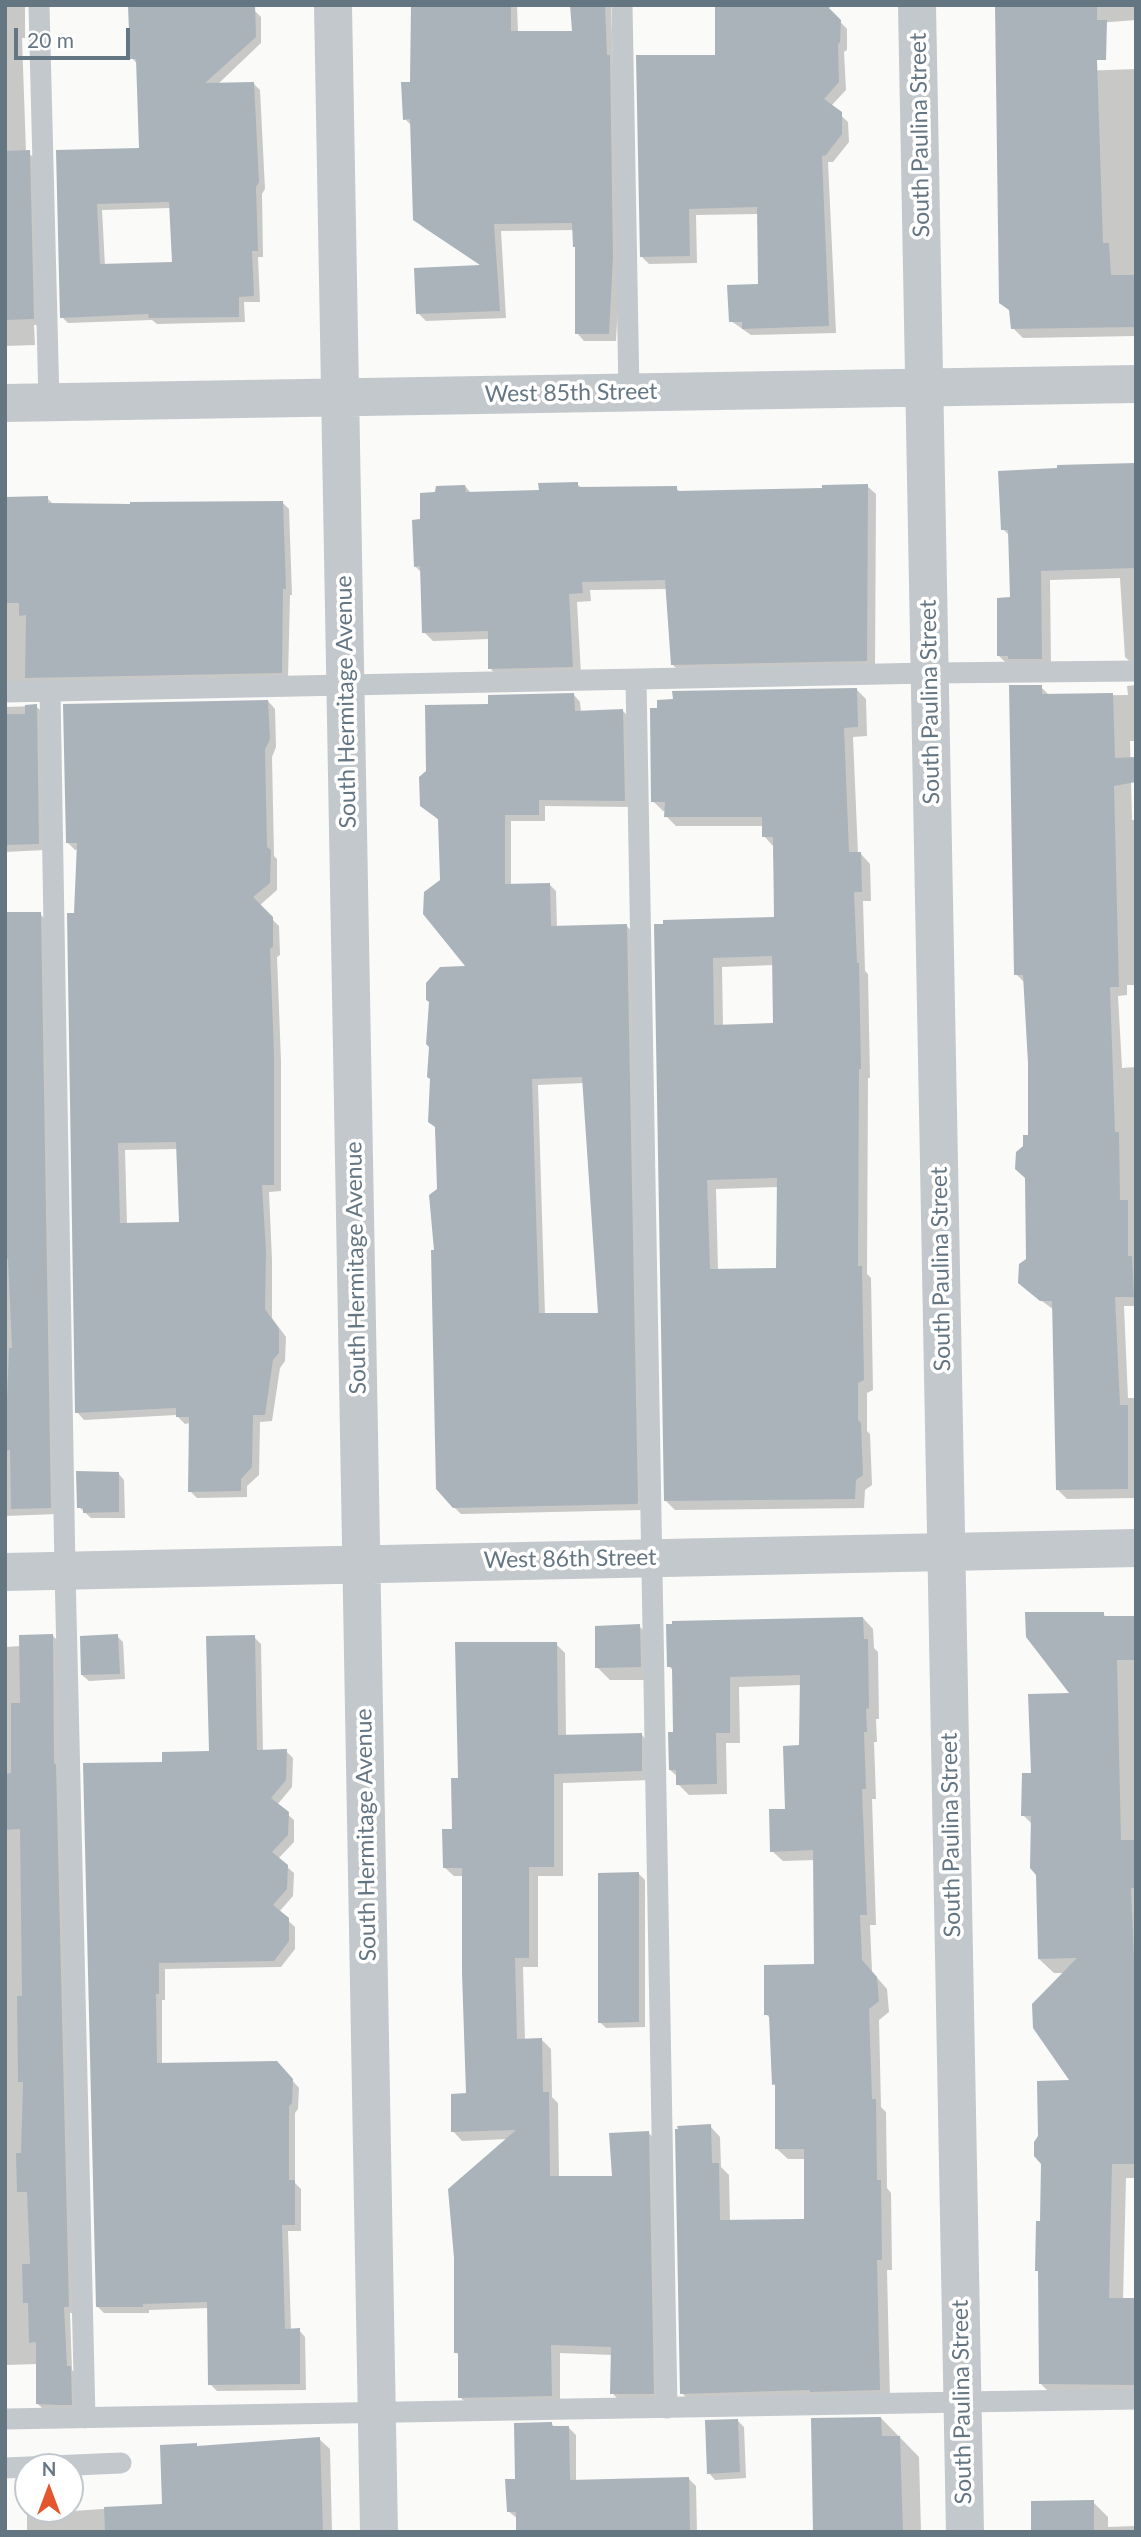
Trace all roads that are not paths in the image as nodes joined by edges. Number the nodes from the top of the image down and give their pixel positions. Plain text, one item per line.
1 (39, 5) edge
2 (333, 5) edge
3 (622, 5) edge
4 (917, 5) edge
5 (1136, 384) edge
6 (925, 388) junction
7 (629, 392) junction
8 (340, 397) junction
9 (49, 402) junction
10 (5, 403) edge
11 (1136, 671) edge
12 (930, 673) junction
13 (636, 680) junction
14 (345, 685) junction
15 (50, 691) junction
16 (5, 692) edge
17 (1136, 1548) edge
18 (946, 1551) junction
19 (650, 1558) junction
20 (362, 1564) junction
21 (65, 1571) junction
22 (5, 1572) edge
23 (1136, 2399) edge
24 (962, 2403) junction
25 (667, 2408) junction
26 (377, 2413) junction
27 (85, 2418) junction
28 (5, 2419) edge
29 (121, 2463) dead end
30 (5, 2468) edge
31 (379, 2532) edge
32 (965, 2532) edge

1 - 9 lane
2 - 8 street, South Hermitage Avenue
3 - 7 lane
4 - 6 street, South Paulina Street
5 - 6 street, West 85th Street
6 - 7 street, West 85th Street
6 - 12 street, South Paulina Street
7 - 8 street, West 85th Street
8 - 9 street, West 85th Street
8 - 14 street, South Hermitage Avenue
9 - 10 street, West 85th Street
11 - 12 lane
12 - 13 lane
12 - 18 street, South Paulina Street
13 - 14 lane
13 - 19 lane
14 - 15 lane
14 - 20 street, South Hermitage Avenue
15 - 16 lane
15 - 21 lane
17 - 18 street, West 86th Street
18 - 19 street, West 86th Street
18 - 24 street, South Paulina Street
19 - 20 street, West 86th Street
19 - 25 lane
20 - 21 street, West 86th Street
20 - 26 street, South Hermitage Avenue
21 - 22 street, West 86th Street
21 - 27 lane
23 - 24 lane
24 - 25 lane
24 - 32 street, South Paulina Street
25 - 26 lane
26 - 27 lane
26 - 31 street, South Hermitage Avenue
27 - 28 lane
29 - 30 lane

